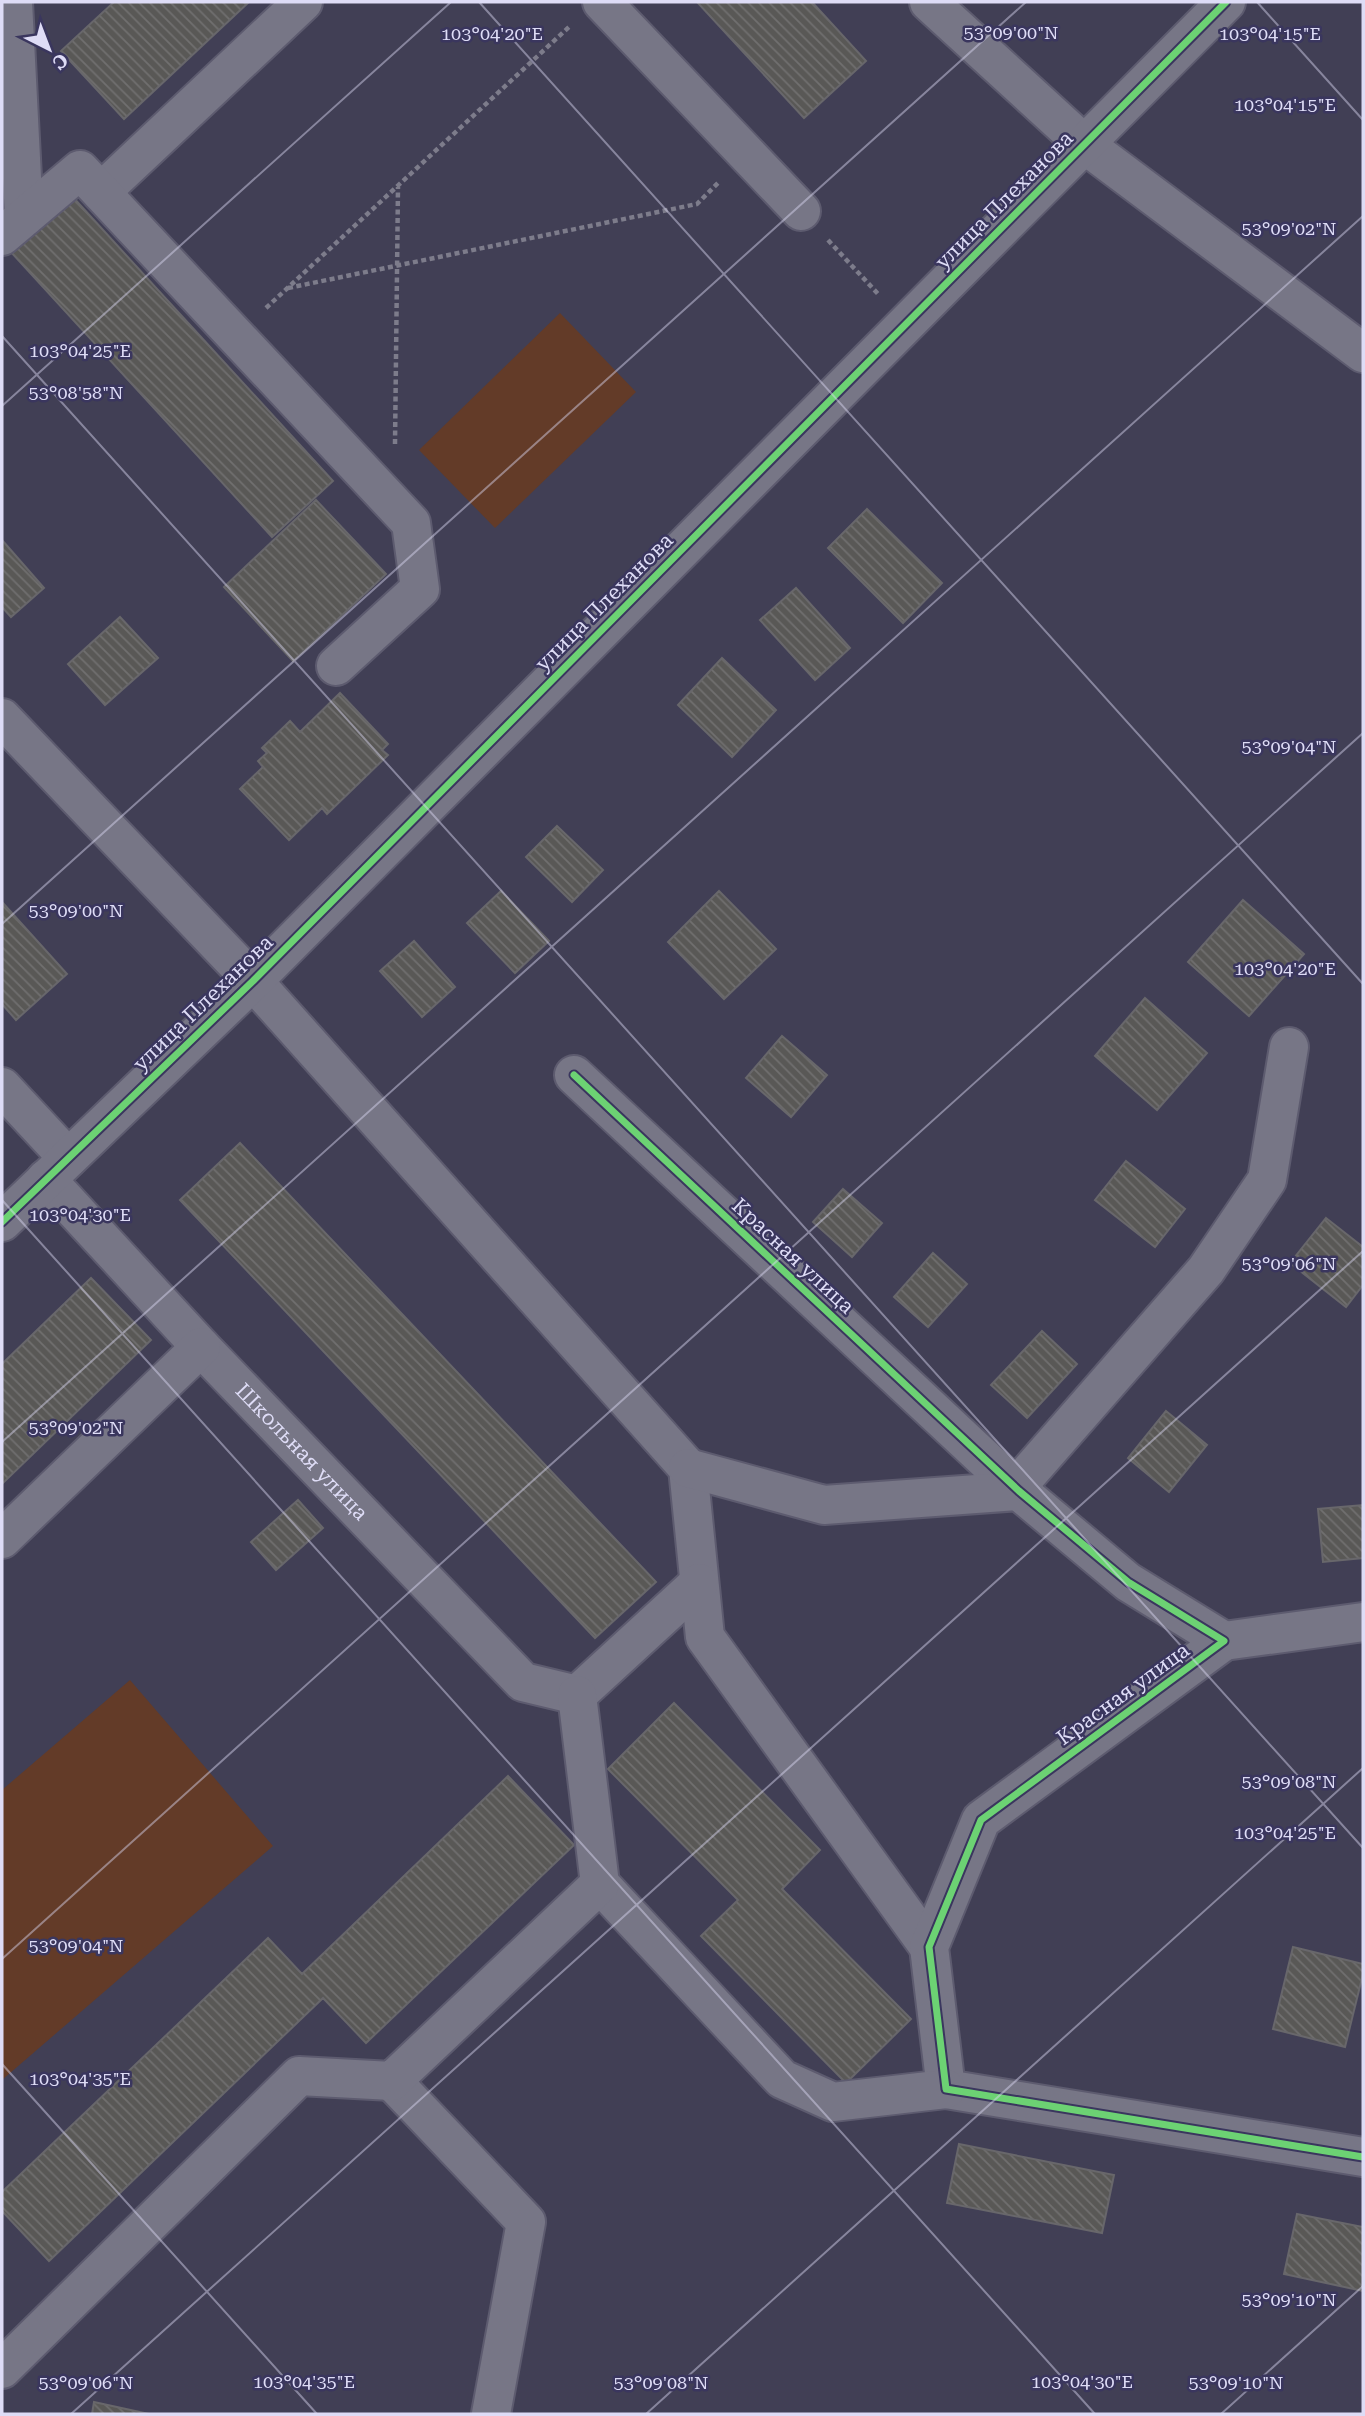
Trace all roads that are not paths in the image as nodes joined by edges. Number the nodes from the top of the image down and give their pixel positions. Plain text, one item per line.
1 (13, 2) edge
2 (303, 2) edge
3 (929, 2) edge
4 (1226, 2) edge
5 (590, 11) edge
6 (1084, 144) junction
7 (101, 192) junction
8 (801, 211) road end
9 (13, 226) edge
10 (1363, 353) edge
11 (337, 666) dead end
12 (2, 718) edge
13 (253, 981) junction
14 (1289, 1046) dead end
15 (574, 1076) dead end
16 (2, 1087) edge
17 (57, 1169) junction
18 (2, 1222) edge
19 (201, 1347) junction
20 (688, 1468) junction
21 (1019, 1491) junction
22 (2, 1539) edge
23 (699, 1583) junction
24 (1363, 1622) edge
25 (1224, 1641) junction
26 (576, 1695) junction
27 (600, 1885) junction
28 (929, 1947) junction
29 (393, 2081) junction
30 (946, 2089) junction
31 (1363, 2157) edge
32 (2, 2369) edge
33 (491, 2414) edge

1 - 9 street
2 - 7 street
3 - 6 street
4 - 6 street, улица Плеханова
5 - 8 street
6 - 10 street
6 - 13 street, улица Плеханова
7 - 9 street
7 - 11 street
12 - 13 street
13 - 17 street, улица Плеханова
13 - 20 street
14 - 21 street
15 - 21 street, Красная улица
16 - 17 street, Школьная улица
17 - 18 street, улица Плеханова
17 - 19 street, Школьная улица
19 - 22 street
19 - 26 street, Школьная улица
20 - 21 street
20 - 23 street
21 - 25 street, Красная улица
23 - 26 street
23 - 28 street
24 - 25 street
25 - 28 street, Красная улица
26 - 27 street
27 - 29 street
27 - 30 street
28 - 30 street, Красная улица
29 - 32 street
29 - 33 street
30 - 31 street

